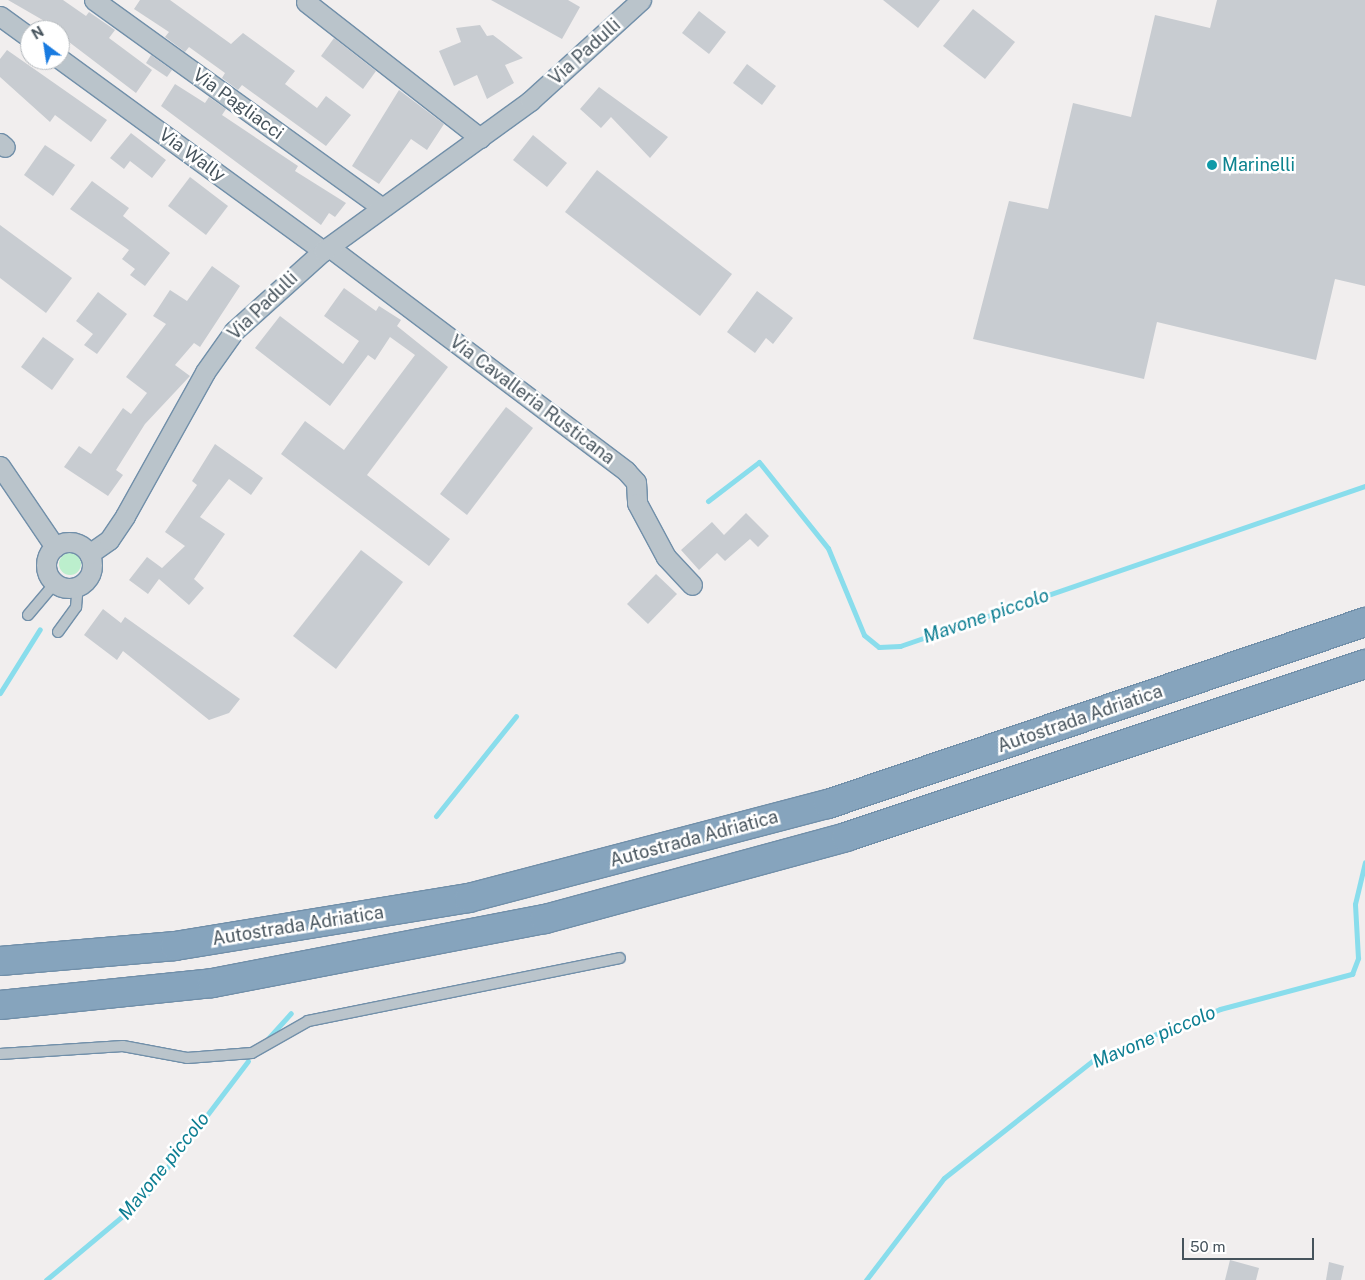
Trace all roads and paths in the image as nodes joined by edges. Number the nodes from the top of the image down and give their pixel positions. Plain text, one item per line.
1 (94, 0) edge
2 (641, 0) edge
3 (306, 2) dead end
4 (0, 16) edge
5 (20, 31) edge
6 (70, 67) edge
7 (480, 138) junction
8 (382, 208) junction
9 (326, 249) junction
10 (0, 466) edge
11 (55, 547) junction
12 (89, 554) junction
13 (55, 583) junction
14 (78, 586) junction
15 (692, 586) dead end
16 (28, 615) dead end
17 (1365, 622) edge
18 (58, 632) dead end
19 (1365, 664) edge
20 (620, 958) dead end
21 (0, 961) edge
22 (0, 1005) edge
23 (0, 1054) edge

1 - 8 street, Via Pagliacci
2 - 7 street, Via Padulli
3 - 7 street
4 - 5 street
6 - 9 street, Via Wally
7 - 8 street, Via Padulli
8 - 9 street, Via Padulli
9 - 12 street, Via Padulli
9 - 15 street, Via Cavalleria Rusticana
10 - 11 street
11 - 12 street
11 - 13 street
12 - 14 street
13 - 14 street
13 - 16 lane
14 - 18 lane
17 - 21 highway, Autostrada Adriatica
19 - 22 highway, Autostrada Adriatica
20 - 23 lane

